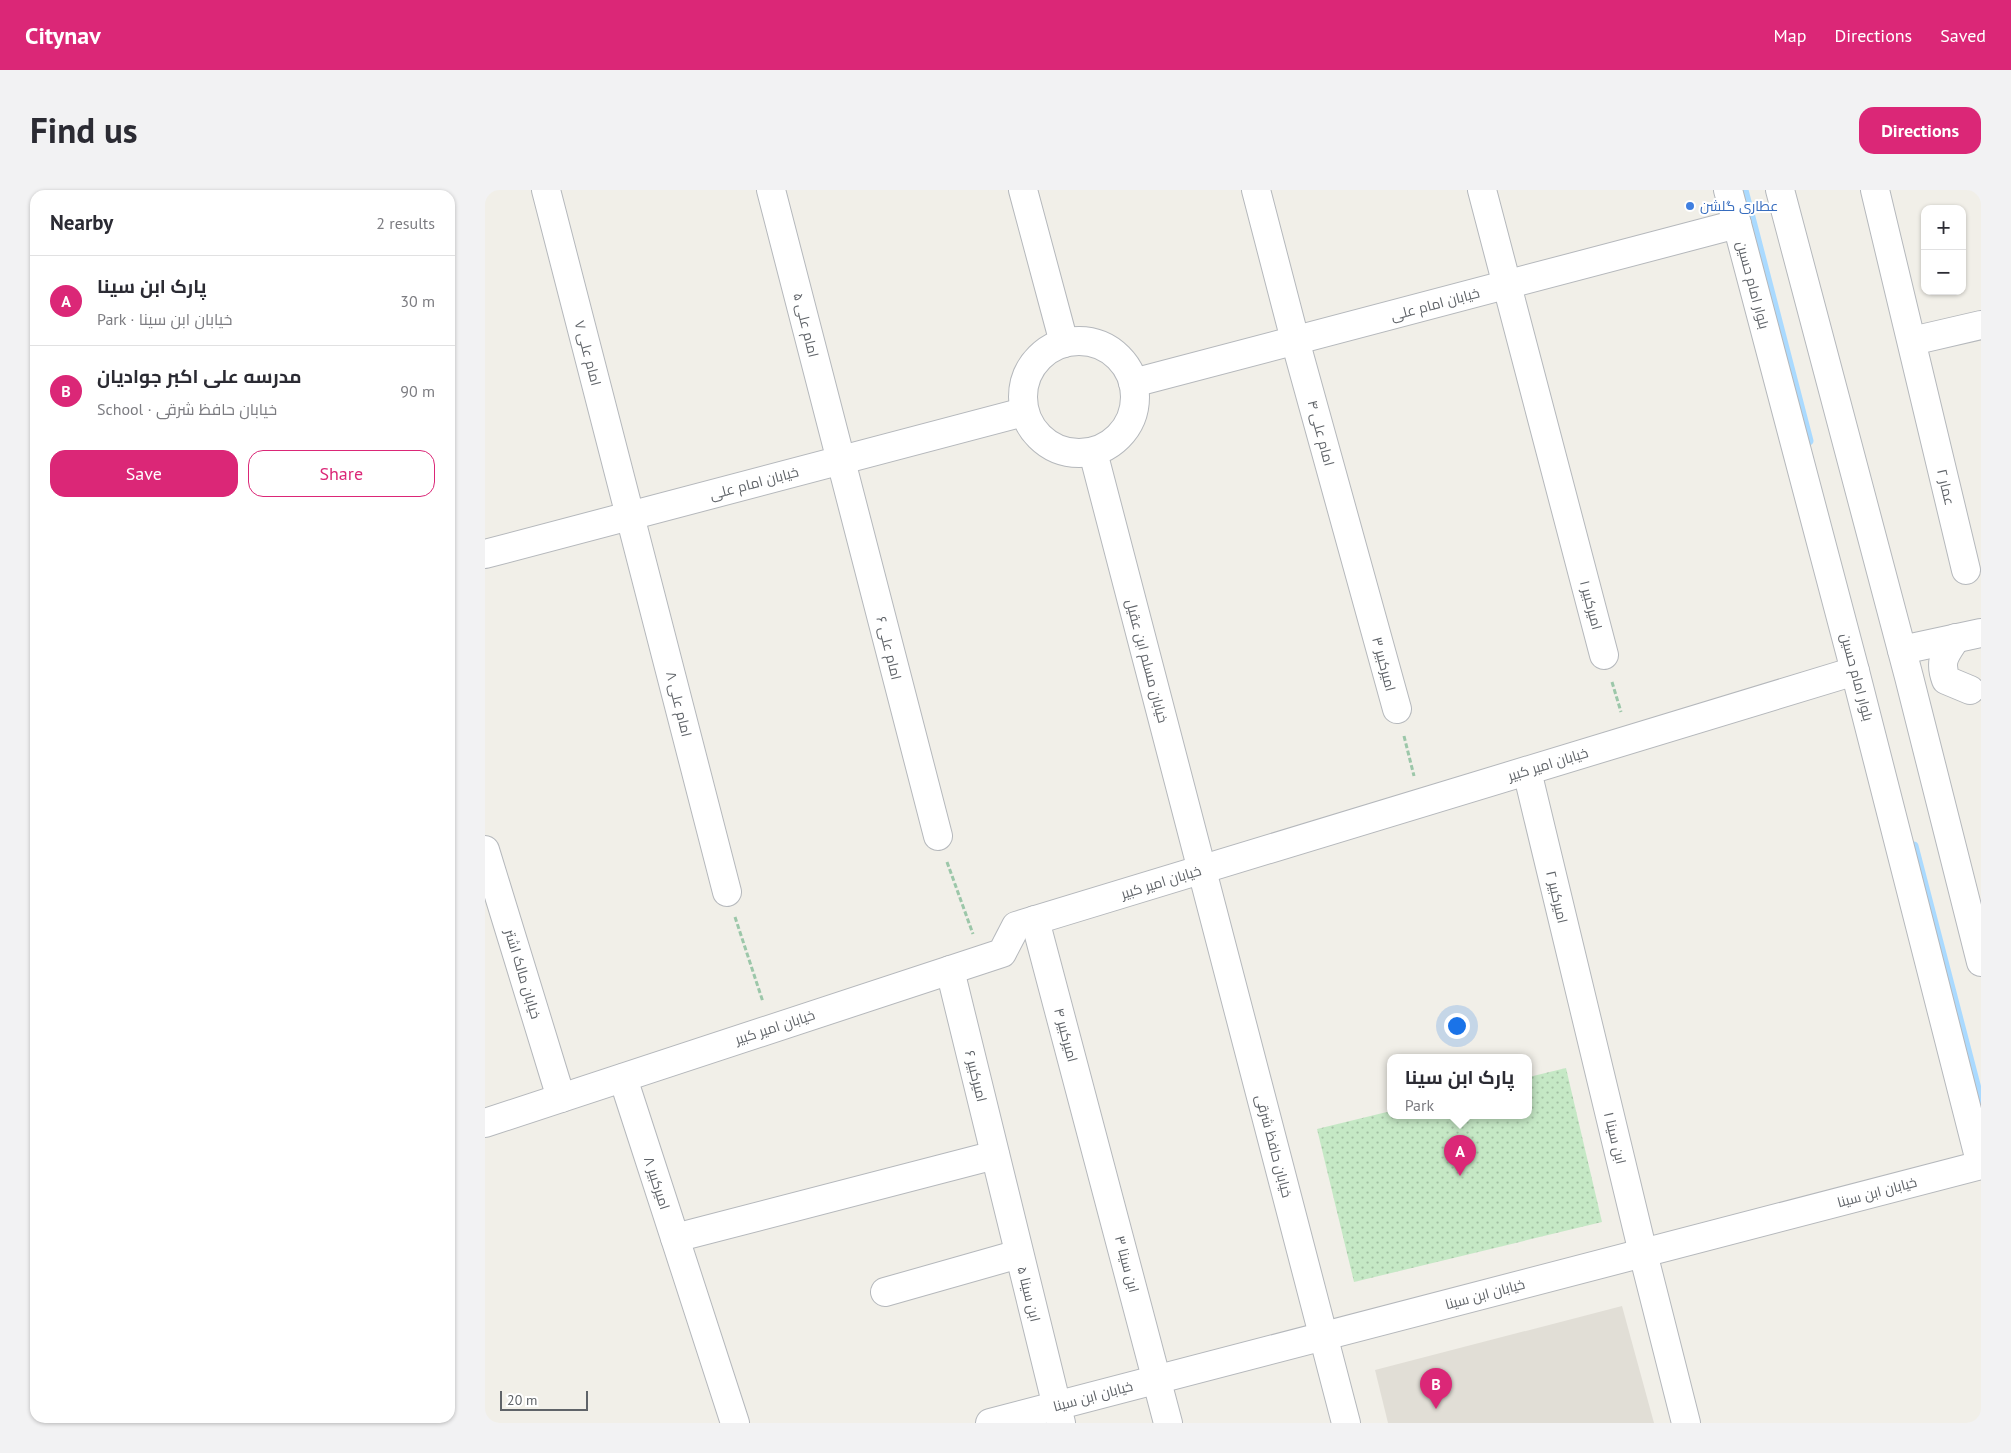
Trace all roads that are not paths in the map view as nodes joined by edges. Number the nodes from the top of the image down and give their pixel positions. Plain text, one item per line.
1 (545, 190) edge
2 (771, 190) edge
3 (1023, 190) edge
4 (1257, 190) edge
5 (1482, 190) edge
6 (1728, 190) edge
7 (1780, 190) edge
8 (1875, 190) edge
9 (1737, 224) junction
10 (1507, 285) junction
11 (1981, 325) edge
12 (1295, 340) junction
13 (1912, 341) junction
14 (1064, 343) junction
15 (1133, 383) junction
16 (1024, 412) junction
17 (1093, 452) junction
18 (841, 460) junction
19 (630, 516) junction
20 (1346, 525) joint
21 (485, 554) edge
22 (1966, 570) dead end
23 (1968, 635) edge
24 (1902, 650) junction
25 (1604, 655) road end
26 (1855, 671) junction
27 (1975, 689) edge
28 (1916, 702) junction
29 (1397, 709) road end
30 (1527, 771) junction
31 (938, 836) road end
32 (485, 850) edge
33 (1202, 870) junction
34 (727, 892) road end
35 (1035, 920) junction
36 (1981, 962) edge
37 (950, 970) junction
38 (1587, 1024) joint
39 (623, 1078) junction
40 (561, 1098) junction
41 (485, 1123) edge
42 (1096, 1150) joint
43 (995, 1155) junction
44 (1981, 1165) edge
45 (1001, 1183) joint
46 (675, 1238) junction
47 (1643, 1253) junction
48 (1019, 1254) junction
49 (885, 1292) dead end
50 (1323, 1336) junction
51 (1157, 1379) junction
52 (1059, 1414) edge
53 (735, 1423) edge
54 (990, 1423) edge
55 (1168, 1423) edge
56 (1346, 1423) edge
57 (1686, 1423) edge

1 - 19 street, امام علی ۷
2 - 18 street, امام علی ۵
3 - 14 street
4 - 12 street, امام علی ۴
5 - 10 street, امیرکبیر ۱
6 - 9 street, بلوار امام حسین
7 - 24 street
8 - 13 street, عمار ۲
9 - 10 street, خیابان امام علی
9 - 26 street, بلوار امام حسین
10 - 12 street, خیابان امام علی
10 - 25 street, امیرکبیر ۱
11 - 13 street
12 - 15 street, خیابان امام علی
12 - 20 street, امام علی ۴
13 - 22 street, عمار ۲
14 - 15 street
14 - 16 street
15 - 17 street
16 - 17 street
16 - 18 street, خیابان امام علی
17 - 33 street, خیابان مسلم ابن عقیل
18 - 19 street, خیابان امام علی
18 - 31 street, امام علی ۶
19 - 21 street, خیابان امام علی
19 - 34 street, امام علی ۸
20 - 29 street, امیرکبیر ۳
23 - 24 street
23 - 27 street
24 - 28 street
26 - 30 street, خیابان امیر کبیر
26 - 44 street, بلوار امام حسین
27 - 28 street
28 - 36 street
30 - 33 street, خیابان امیر کبیر
30 - 38 street, امیرکبیر ۲
32 - 40 street, خیابان مالک اشتر
33 - 35 street, خیابان امیر کبیر
33 - 50 street, خیابان حافظ شرقی
35 - 37 street, خیابان امیر کبیر
35 - 42 street, امیرکبیر ۴
37 - 39 street, خیابان امیر کبیر
37 - 43 street, امیرکبیر ۶
38 - 47 street, ابن سینا ۱
39 - 40 street, خیابان امیر کبیر
39 - 46 street, امیرکبیر ۸
40 - 41 street, خیابان امیر کبیر
42 - 51 street, ابن سینا ۳
43 - 45 street, امیرکبیر ۶
43 - 46 street
44 - 47 street, خیابان ابن سینا
45 - 48 street, ابن سینا ۵
46 - 53 street, امیرکبیر ۸
47 - 50 street, خیابان ابن سینا
47 - 57 street, ابن سینا ۱
48 - 49 street
48 - 52 street, ابن سینا ۵
50 - 51 street, خیابان ابن سینا
50 - 56 street, خیابان حافظ شرقی
51 - 52 street, خیابان ابن سینا
51 - 55 street, ابن سینا ۳
52 - 54 street, خیابان ابن سینا

